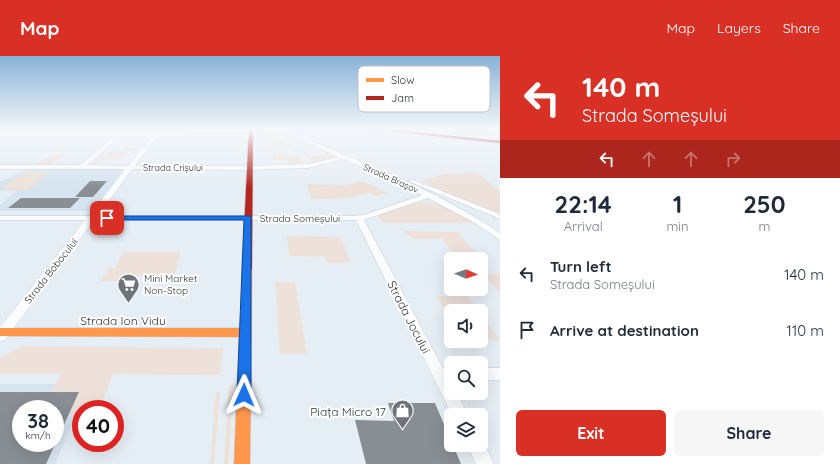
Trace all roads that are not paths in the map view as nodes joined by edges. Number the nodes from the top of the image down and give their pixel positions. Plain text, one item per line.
1 (105, 148) edge
2 (145, 148) edge
3 (252, 148) edge
4 (325, 148) edge
5 (346, 157) junction
6 (82, 166) junction
7 (0, 167) edge
8 (130, 167) junction
9 (250, 168) junction
10 (412, 181) dead end
11 (429, 195) junction
12 (500, 217) edge
13 (0, 218) edge
14 (91, 218) junction
15 (248, 218) junction
16 (359, 218) junction
17 (500, 237) edge
18 (245, 333) junction
19 (1, 334) edge
20 (444, 372) edge
21 (488, 374) edge
22 (500, 374) edge
23 (479, 452) edge
24 (242, 464) edge
25 (485, 464) edge

1 - 6 street
2 - 8 street, Strada Bobocului
3 - 9 street
4 - 5 street, Strada Brașov
5 - 9 street, Strada Crișului
5 - 11 street, Strada Brașov
6 - 7 street, Strada Crișului
6 - 8 street, Strada Crișului
8 - 9 street, Strada Crișului
8 - 14 street, Strada Bobocului
9 - 15 street
10 - 12 street
11 - 16 street, Strada Someșului
11 - 17 street, Strada Brașov
13 - 14 street, Strada Someșului
14 - 15 street, Strada Someșului
14 - 19 street, Strada Bobocului
15 - 16 street, Strada Someșului
15 - 18 street
16 - 20 street, Strada Jocului
18 - 19 street, Strada Ion Vidu
18 - 24 street
21 - 22 street
23 - 25 street

